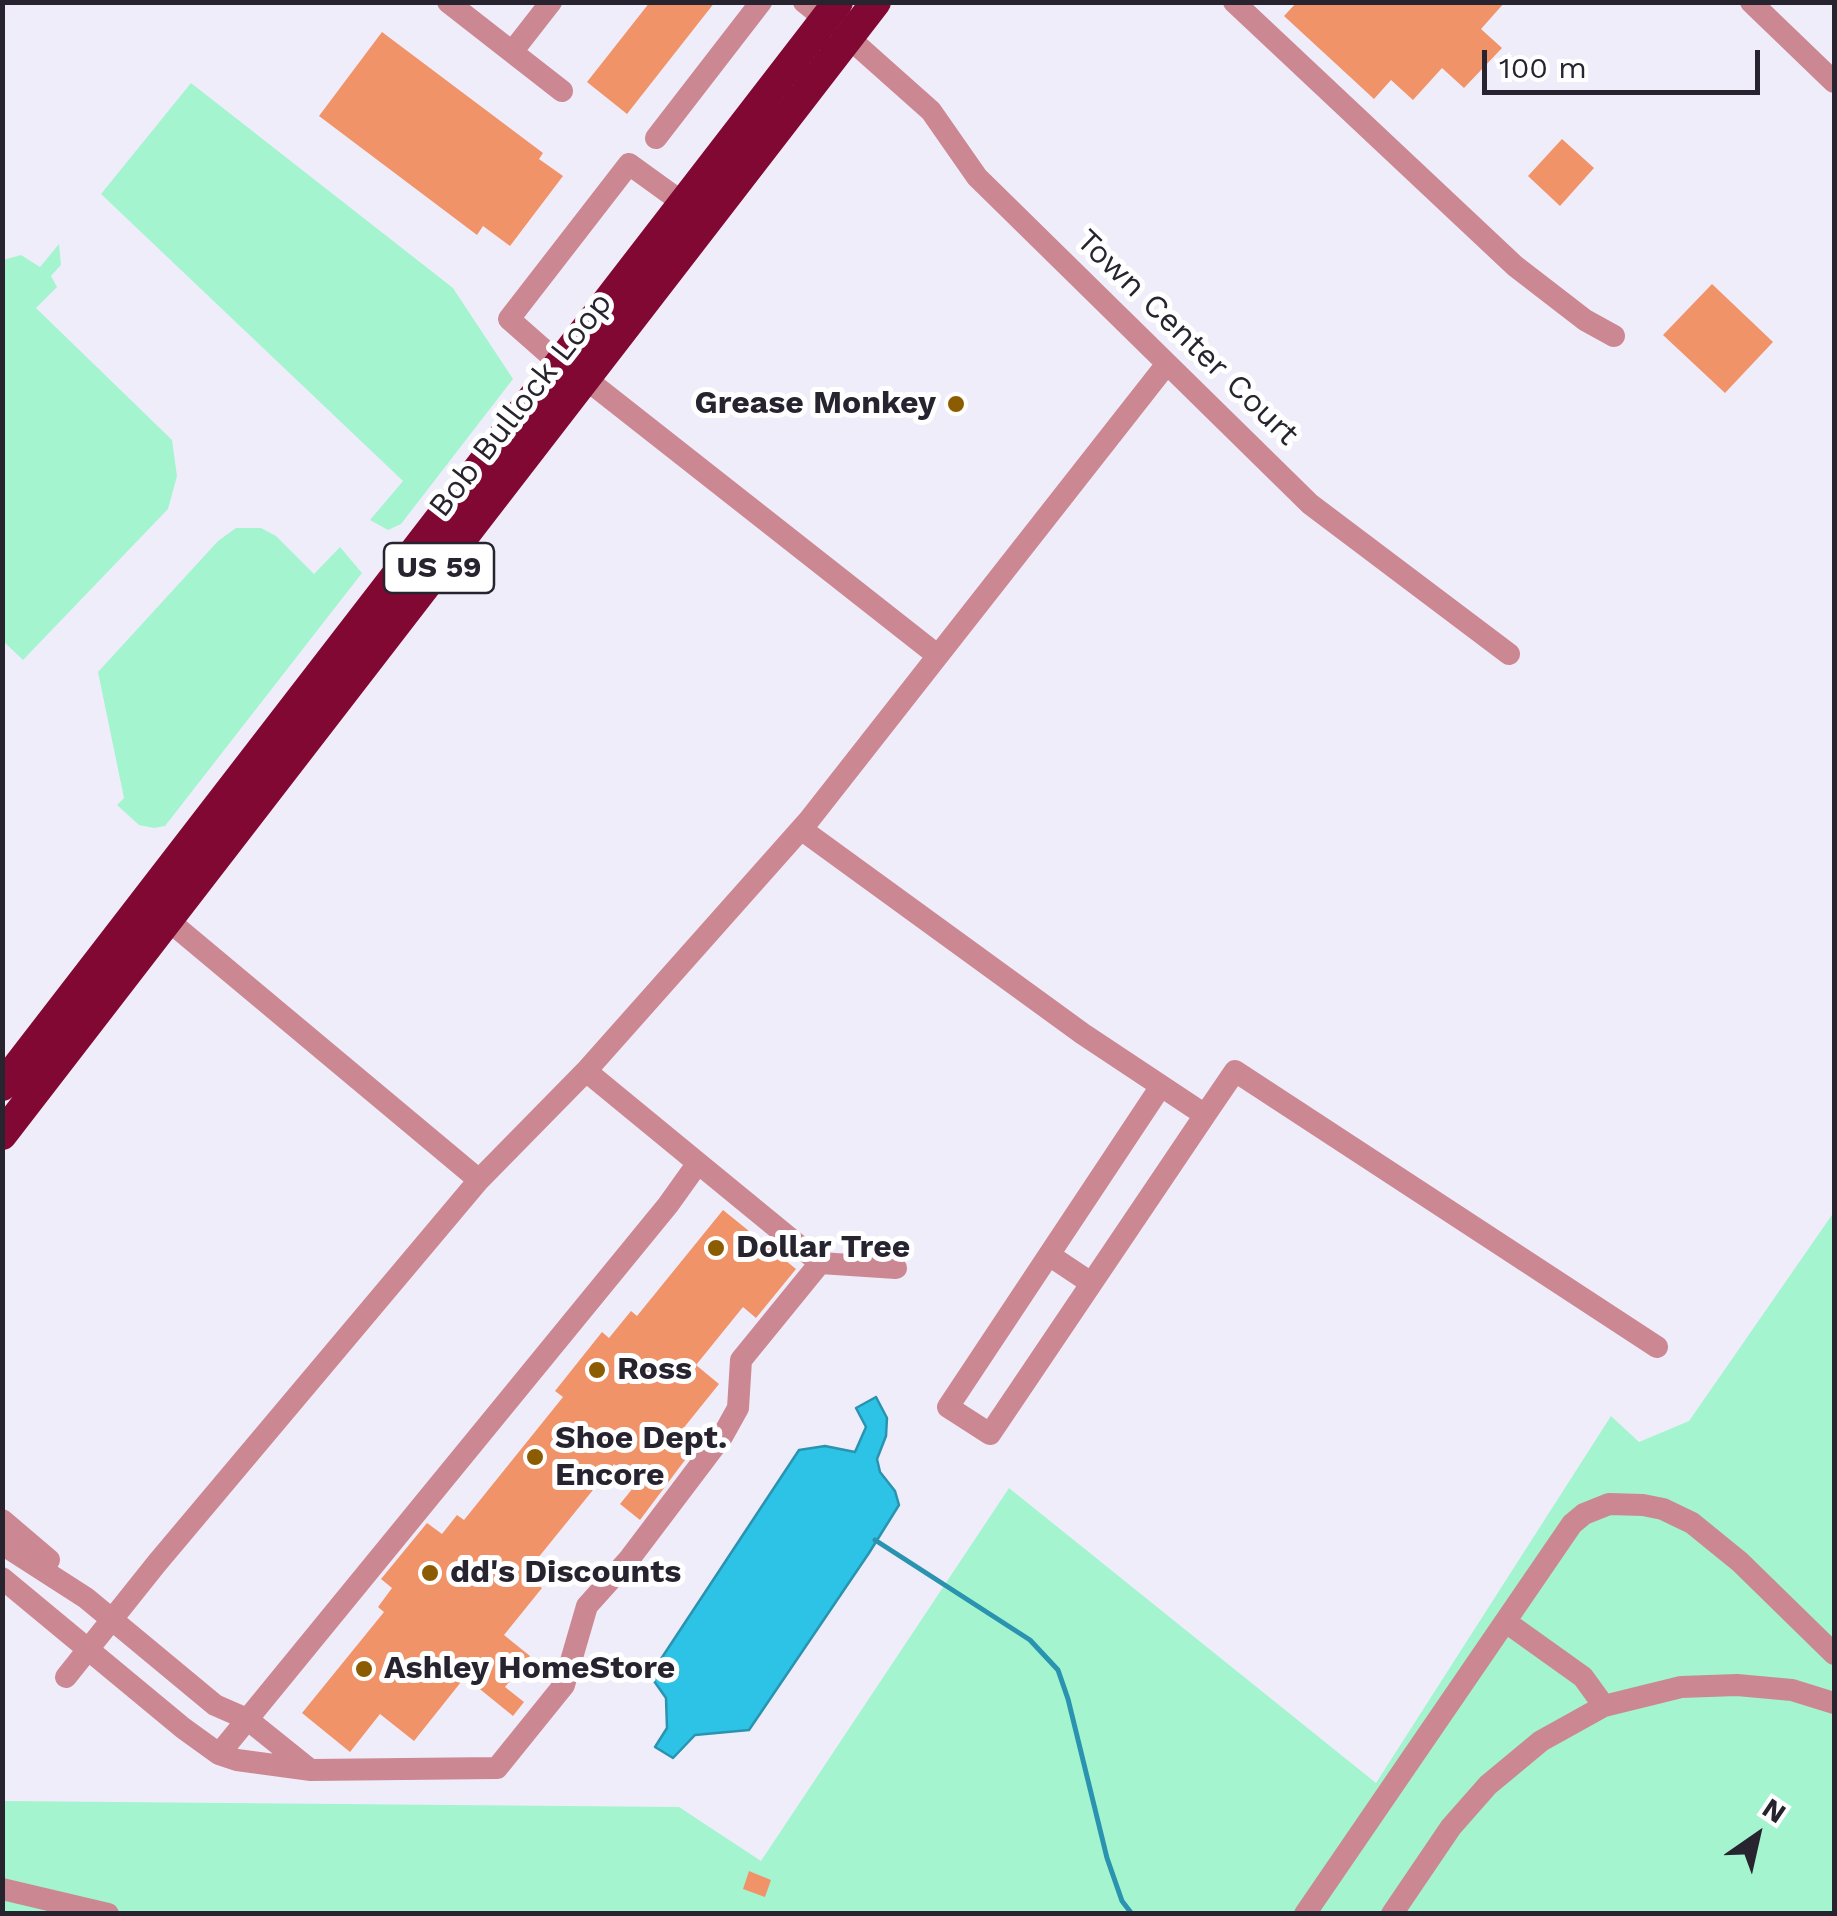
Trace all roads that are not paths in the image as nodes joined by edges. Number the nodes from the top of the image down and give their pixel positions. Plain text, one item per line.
1 (448, 2) edge
2 (551, 2) edge
3 (761, 2) edge
4 (876, 2) edge
5 (1234, 2) edge
6 (1751, 2) edge
7 (829, 16) edge
8 (512, 52) junction
9 (1834, 82) edge
10 (562, 91) dead end
11 (656, 138) dead end
12 (683, 203) junction
13 (652, 243) junction
14 (1614, 336) dead end
15 (559, 363) junction
16 (1166, 365) junction
17 (586, 379) junction
18 (480, 516) junction
19 (937, 654) junction
20 (1509, 654) dead end
21 (801, 829) junction
22 (169, 921) junction
23 (586, 1072) junction
24 (2, 1086) edge
25 (1161, 1086) junction
26 (1205, 1115) junction
27 (2, 1135) edge
28 (698, 1163) junction
29 (479, 1180) junction
30 (1049, 1254) junction
31 (820, 1263) junction
32 (896, 1268) dead end
33 (1091, 1283) junction
34 (1657, 1348) dead end
35 (2, 1520) edge
36 (2, 1544) edge
37 (2, 1578) edge
38 (114, 1620) junction
39 (1506, 1622) junction
40 (89, 1650) junction
41 (1834, 1654) edge
42 (66, 1677) dead end
43 (1834, 1703) edge
44 (1604, 1706) junction
45 (246, 1719) junction
46 (219, 1754) junction
47 (311, 1770) junction
48 (2, 1889) edge
49 (108, 1914) edge
50 (1306, 1914) edge
51 (1392, 1914) edge

1 - 8 street
2 - 8 street
3 - 11 street
4 - 7 highway, Bob Bullock Loop / US 59
5 - 14 street
6 - 9 street
7 - 12 highway, Bob Bullock Loop / US 59
7 - 16 street, Town Center Court
7 - 17 highway, Bob Bullock Loop / US 59
8 - 10 street
12 - 13 highway, Bob Bullock Loop / US 59
12 - 15 street
13 - 15 highway, Bob Bullock Loop / US 59
13 - 17 highway
15 - 18 highway
15 - 24 highway, Bob Bullock Loop / US 59
16 - 19 street
16 - 20 street, Town Center Court
17 - 18 highway, Bob Bullock Loop / US 59
17 - 19 street
18 - 22 highway, Bob Bullock Loop / US 59
19 - 21 street
21 - 23 street
21 - 25 street
22 - 27 highway, Bob Bullock Loop / US 59
22 - 29 street
23 - 28 street
23 - 29 street
25 - 26 street
25 - 30 street
26 - 33 street
26 - 34 street
28 - 31 street
28 - 45 street
29 - 38 street
30 - 33 street
30 - 33 street
31 - 32 street
31 - 47 street
35 - 38 street
36 - 38 street
37 - 40 street
38 - 40 street
38 - 45 street
39 - 41 street
39 - 44 street
39 - 50 street
40 - 42 street
40 - 46 street
43 - 44 street
44 - 51 street
45 - 46 street
45 - 47 street
46 - 47 street
48 - 49 street

